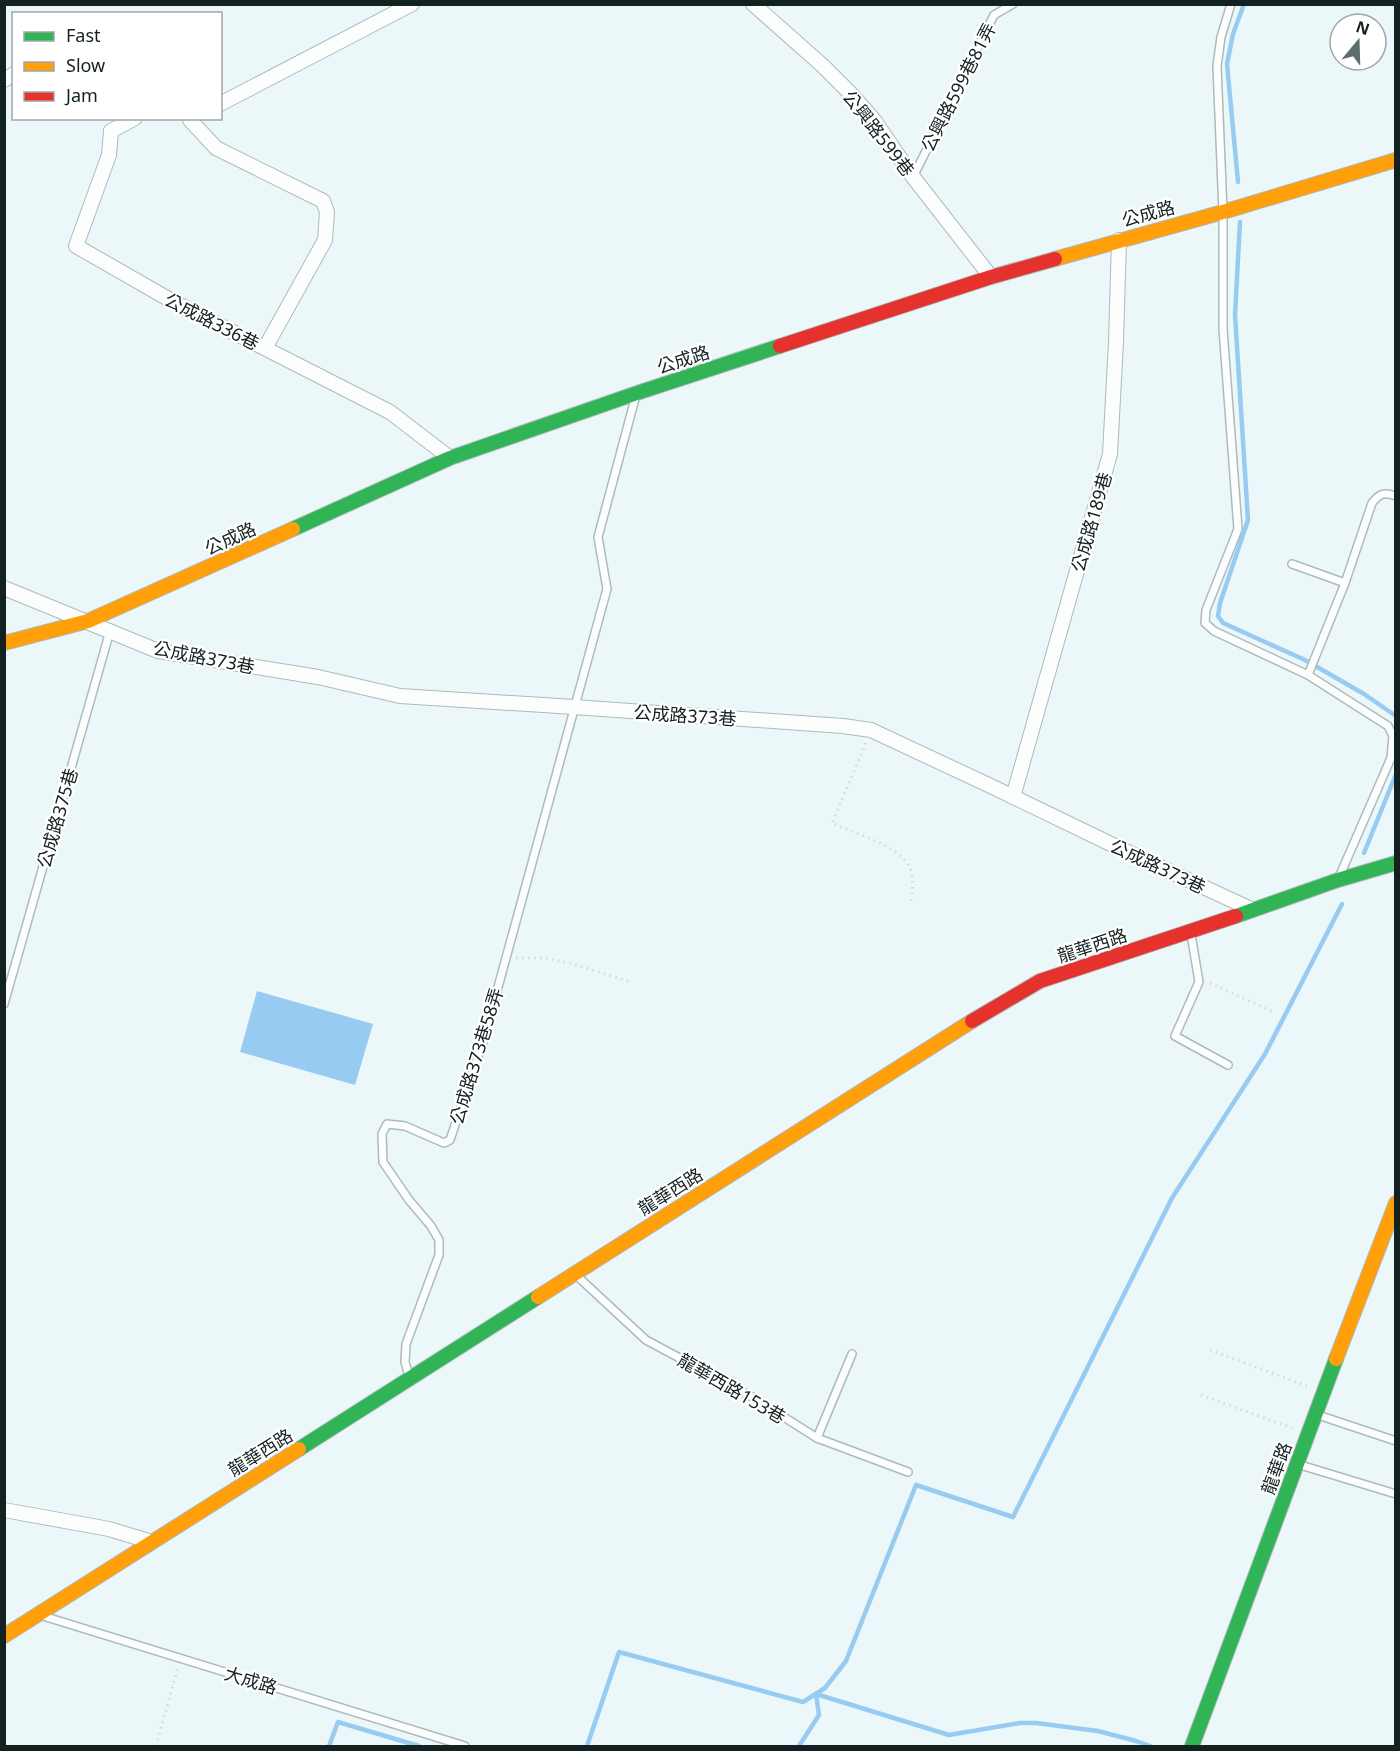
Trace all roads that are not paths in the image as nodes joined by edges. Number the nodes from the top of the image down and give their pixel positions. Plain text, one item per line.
1 (412, 4) edge
2 (753, 4) edge
3 (1013, 4) edge
4 (1231, 4) edge
5 (222, 103) edge
6 (104, 120) edge
7 (131, 120) edge
8 (190, 120) edge
9 (111, 131) junction
10 (1395, 160) edge
11 (913, 177) junction
12 (1223, 212) junction
13 (1119, 240) junction
14 (991, 277) junction
15 (265, 348) junction
16 (637, 393) junction
17 (450, 458) junction
18 (1395, 496) edge
19 (1292, 564) dead end
20 (1345, 583) junction
21 (4, 588) edge
22 (88, 621) junction
23 (110, 631) junction
24 (4, 643) edge
25 (1310, 672) junction
26 (574, 707) junction
27 (1013, 797) junction
28 (1395, 863) edge
29 (1338, 880) junction
30 (1252, 910) junction
31 (1190, 932) junction
32 (4, 1004) edge
33 (1228, 1065) dead end
34 (1395, 1203) edge
35 (574, 1274) junction
36 (852, 1354) dead end
37 (410, 1378) junction
38 (1315, 1414) junction
39 (817, 1438) junction
40 (1395, 1441) edge
41 (1296, 1464) junction
42 (908, 1472) dead end
43 (1395, 1494) edge
44 (4, 1510) edge
45 (152, 1542) junction
46 (38, 1614) junction
47 (4, 1636) edge
48 (465, 1746) edge
49 (1192, 1746) edge

1 - 5 street
2 - 11 street, 公興路599巷
3 - 11 lane, 公興路599巷81弄
4 - 12 lane
6 - 9 street
7 - 9 street
8 - 15 street
9 - 15 street, 公成路336巷
10 - 12 street, 公成路
11 - 14 street, 公興路599巷
12 - 13 street, 公成路
12 - 25 lane
13 - 14 street, 公成路
13 - 27 street, 公成路189巷
14 - 16 street, 公成路
15 - 17 street, 公成路336巷
16 - 17 street, 公成路
16 - 26 lane, 公成路373巷58弄
17 - 22 street, 公成路
18 - 20 lane
19 - 20 lane
20 - 25 lane
21 - 22 street
22 - 23 street, 公成路373巷
22 - 24 street, 公成路
23 - 26 street, 公成路373巷
23 - 32 lane, 公成路375巷
25 - 29 lane
26 - 27 street, 公成路373巷
26 - 37 lane, 公成路373巷58弄
27 - 30 street, 公成路373巷
28 - 29 street, 龍華西路
29 - 30 street, 龍華西路
30 - 31 street, 龍華西路
31 - 33 lane
31 - 35 street, 龍華西路
34 - 38 street, 龍華路
35 - 37 street, 龍華西路
35 - 39 lane, 龍華西路153巷
36 - 39 lane
37 - 45 street, 龍華西路
38 - 40 lane
38 - 41 street, 龍華路
39 - 42 lane, 龍華西路153巷
41 - 43 lane
41 - 49 street, 龍華路
44 - 45 street
45 - 46 street, 龍華西路
46 - 47 street, 龍華西路
46 - 48 lane, 大成路

